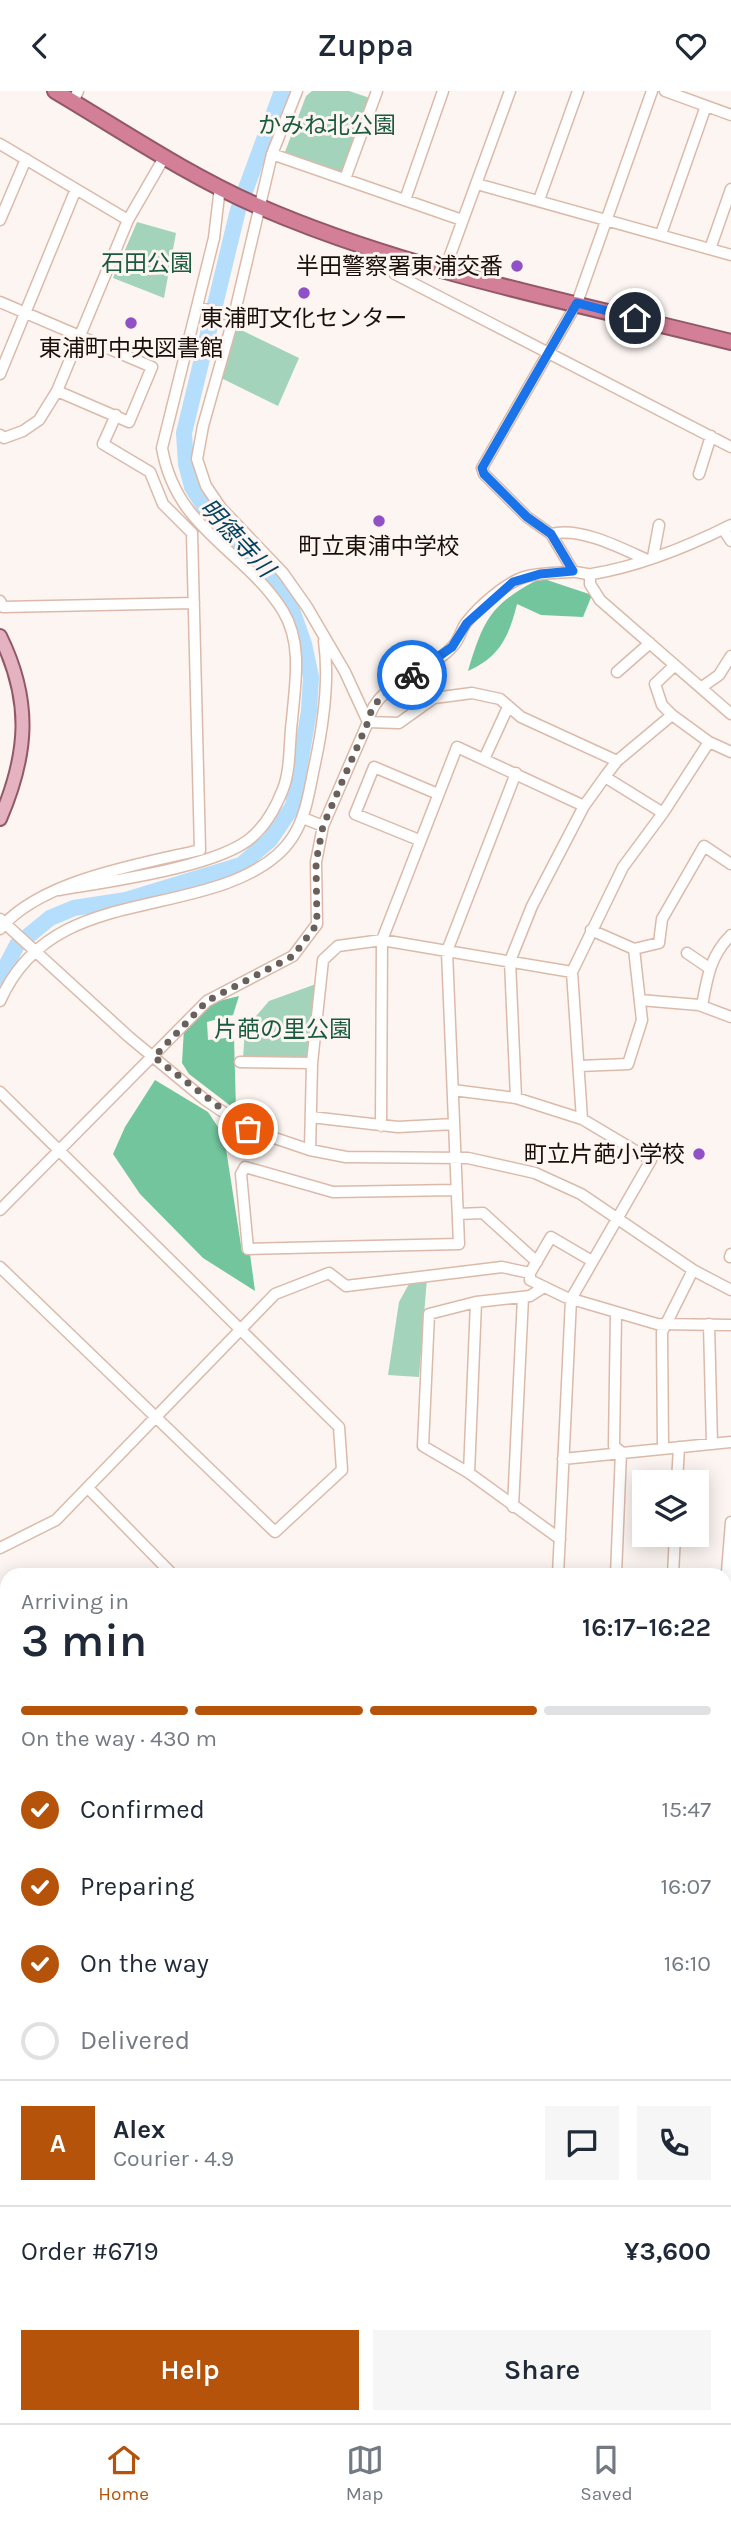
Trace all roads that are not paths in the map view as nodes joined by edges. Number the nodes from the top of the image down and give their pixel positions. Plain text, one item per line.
1 (55, 91) edge
2 (297, 91) edge
3 (377, 91) edge
4 (443, 91) edge
5 (510, 91) edge
6 (578, 91) edge
7 (652, 91) edge
8 (665, 91) edge
9 (76, 96) edge
10 (706, 106) junction
11 (731, 115) edge
12 (0, 144) edge
13 (272, 154) junction
14 (165, 156) junction
15 (26, 159) junction
16 (345, 179) junction
17 (477, 184) junction
18 (224, 189) junction
19 (731, 189) edge
20 (76, 190) junction
21 (405, 200) junction
22 (539, 200) junction
23 (256, 205) junction
24 (727, 210) edge
25 (607, 218) junction
26 (0, 220) edge
27 (128, 220) junction
28 (462, 220) junction
29 (661, 234) junction
30 (710, 249) junction
31 (392, 254) junction
32 (731, 255) edge
33 (445, 269) junction
34 (0, 302) edge
35 (577, 303) junction
36 (197, 307) junction
37 (26, 314) junction
38 (234, 316) junction
39 (79, 335) junction
40 (731, 342) edge
41 (549, 352) junction
42 (0, 374) edge
43 (57, 390) junction
44 (116, 415) junction
45 (0, 435) edge
46 (711, 436) junction
47 (731, 447) edge
48 (699, 474) dead end
49 (659, 525) dead end
50 (727, 527) edge
51 (551, 534) junction
52 (731, 541) edge
53 (649, 558) junction
54 (573, 571) junction
55 (590, 575) junction
56 (0, 601) edge
57 (194, 603) junction
58 (323, 633) junction
59 (0, 636) edge
60 (650, 643) junction
61 (731, 656) edge
62 (674, 666) junction
63 (617, 673) dead end
64 (702, 687) junction
65 (508, 707) junction
66 (731, 714) edge
67 (673, 715) junction
68 (368, 722) junction
69 (709, 742) junction
70 (730, 749) edge
71 (485, 757) junction
72 (617, 761) junction
73 (516, 773) junction
74 (605, 777) junction
75 (438, 794) junction
76 (584, 806) junction
77 (663, 813) junction
78 (303, 818) junction
79 (0, 819) edge
80 (323, 826) junction
81 (419, 840) junction
82 (731, 864) edge
83 (59, 890) junction
84 (2, 924) edge
85 (591, 930) junction
86 (731, 936) edge
87 (382, 940) junction
88 (635, 949) junction
89 (447, 951) junction
90 (35, 952) junction
91 (687, 953) dead end
92 (510, 961) junction
93 (709, 968) junction
94 (572, 972) junction
95 (640, 1000) junction
96 (0, 1001) edge
97 (702, 1006) junction
98 (731, 1017) edge
99 (154, 1057) junction
100 (240, 1062) dead end
101 (312, 1063) junction
102 (579, 1066) junction
103 (453, 1090) junction
104 (0, 1092) edge
105 (516, 1098) junction
106 (311, 1117) junction
107 (582, 1119) junction
108 (454, 1124) junction
109 (381, 1126) junction
110 (59, 1149) junction
111 (310, 1150) junction
112 (454, 1158) junction
113 (457, 1190) junction
114 (0, 1210) edge
115 (458, 1214) junction
116 (617, 1219) junction
117 (592, 1261) junction
118 (537, 1262) junction
119 (0, 1267) edge
120 (692, 1270) junction
121 (530, 1273) junction
122 (544, 1287) junction
123 (731, 1290) edge
124 (523, 1297) junction
125 (571, 1299) junction
126 (476, 1302) junction
127 (616, 1312) junction
128 (665, 1324) junction
129 (709, 1324) junction
130 (731, 1325) edge
131 (240, 1330) junction
132 (157, 1416) junction
133 (731, 1443) edge
134 (712, 1444) junction
135 (679, 1447) junction
136 (663, 1448) junction
137 (621, 1452) junction
138 (563, 1459) junction
139 (678, 1470) edge
140 (468, 1473) junction
141 (89, 1489) junction
142 (513, 1507) junction
143 (731, 1522) edge
144 (560, 1539) junction
145 (674, 1547) edge
146 (0, 1548) edge
147 (166, 1568) edge
148 (558, 1568) edge
149 (616, 1568) edge
150 (673, 1568) edge
151 (727, 1568) edge

1 - 9 highway
2 - 13 street
3 - 16 street
4 - 21 street
5 - 17 street
6 - 22 street
7 - 25 street
8 - 10 street
9 - 14 highway
10 - 11 street
10 - 29 street
12 - 15 street
13 - 16 street
13 - 23 street
14 - 18 highway
14 - 27 street
15 - 20 street
15 - 26 street
16 - 21 street
17 - 22 street
17 - 28 street
18 - 23 highway
18 - 36 street
19 - 24 street
20 - 27 street
20 - 37 street
21 - 28 street
22 - 25 street
23 - 31 highway
23 - 38 street
24 - 30 street
25 - 29 street
25 - 35 street
27 - 39 street
28 - 33 street
29 - 30 street
30 - 32 street
31 - 33 highway
31 - 41 street
33 - 35 highway
34 - 37 street
35 - 40 highway
35 - 41 street
36 - 38 street
36 - 83 street
37 - 39 street
37 - 42 street
38 - 58 street
39 - 43 street
39 - 44 street
41 - 46 street
41 - 51 street
43 - 44 street
43 - 45 street
44 - 57 street
46 - 47 street
46 - 48 street
49 - 53 street
50 - 52 street
50 - 53 street
51 - 53 street
51 - 54 street
53 - 55 street
54 - 55 street
54 - 68 street
55 - 60 street
56 - 57 street
57 - 83 street
58 - 68 street
58 - 78 street
59 - 79 main road
60 - 62 street
60 - 63 street
61 - 64 street
62 - 64 street
62 - 67 street
64 - 66 street
65 - 68 street
65 - 71 street
65 - 72 street
67 - 69 street
67 - 72 street
68 - 80 street
69 - 70 street
69 - 77 street
71 - 73 street
71 - 75 street
72 - 74 street
73 - 76 street
73 - 89 street
74 - 76 street
74 - 77 street
75 - 81 street
75 - 81 street
76 - 92 street
77 - 85 street
78 - 80 street
78 - 90 street
80 - 99 street
81 - 87 street
82 - 88 street
83 - 84 street
84 - 90 street
85 - 88 street
85 - 94 street
86 - 93 street
87 - 89 street
87 - 101 street
87 - 109 street
88 - 95 street
89 - 92 street
89 - 103 street
90 - 96 street
90 - 99 street
91 - 93 street
92 - 94 street
92 - 105 street
93 - 97 street
94 - 102 street
95 - 97 street
95 - 102 street
97 - 98 street
99 - 110 street
99 - 111 street
100 - 101 street
101 - 106 street
102 - 107 street
103 - 105 street
103 - 108 street
104 - 110 street
105 - 107 street
106 - 109 street
106 - 111 street
107 - 116 street
108 - 109 street
108 - 112 street
110 - 114 street
110 - 131 street
111 - 112 street
112 - 113 street
112 - 116 street
113 - 115 street
113 - 115 street
115 - 118 street
116 - 117 street
116 - 120 street
117 - 118 street
117 - 125 street
118 - 121 street
119 - 132 street
120 - 123 street
120 - 128 street
121 - 122 street
121 - 131 street
122 - 124 street
122 - 125 street
124 - 126 street
124 - 142 street
125 - 127 street
125 - 138 street
126 - 140 street
126 - 140 street
127 - 128 street
127 - 137 street
128 - 129 street
128 - 136 street
129 - 130 street
129 - 134 street
131 - 132 street
131 - 132 street
132 - 141 street
133 - 134 street
134 - 135 street
135 - 136 street
135 - 139 street
136 - 137 street
137 - 138 street
137 - 149 street
138 - 144 street
140 - 142 street
141 - 146 street
141 - 147 street
142 - 144 street
143 - 151 street
144 - 148 street
145 - 150 street

